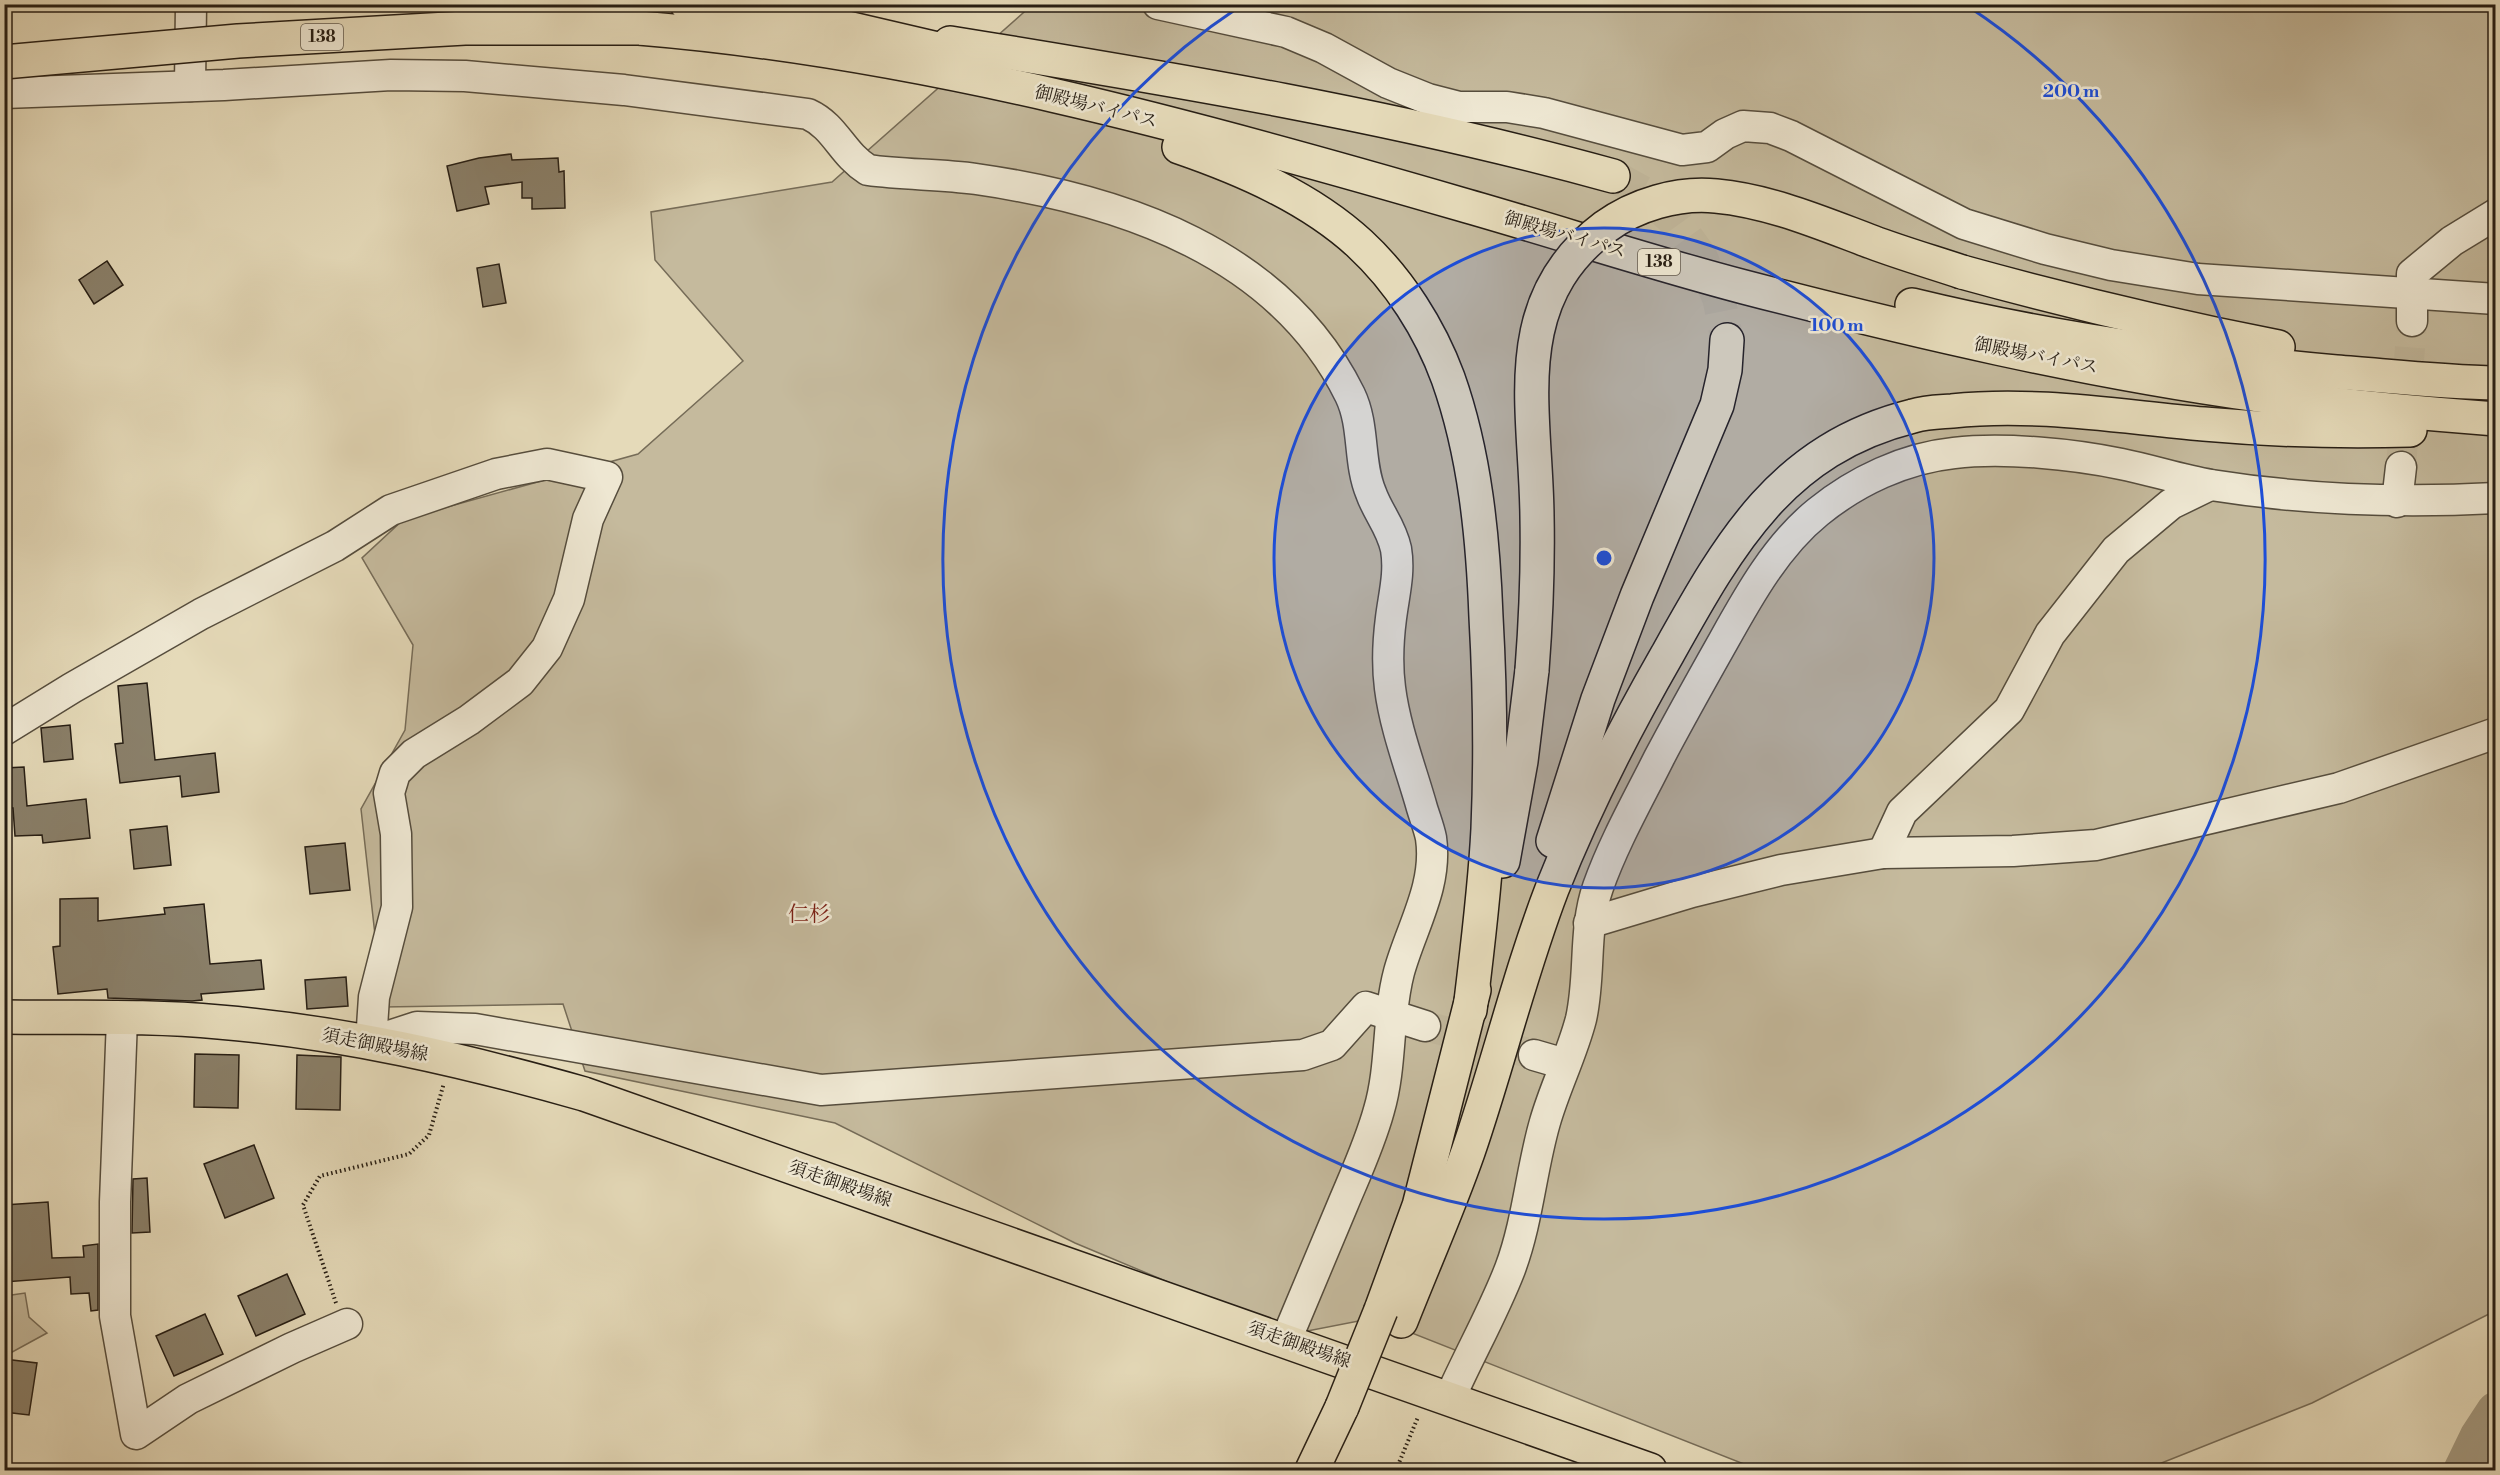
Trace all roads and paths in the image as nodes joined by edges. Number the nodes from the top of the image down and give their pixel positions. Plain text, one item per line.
1 (191, 4) edge
2 (687, 4) edge
3 (1158, 4) edge
4 (836, 39) junction
5 (4, 62) edge
6 (190, 86) junction
7 (4, 93) edge
8 (1613, 176) tunnel mouth
9 (2496, 214) edge
10 (2496, 299) edge
11 (2412, 308) junction
12 (1727, 340) tunnel mouth
13 (2496, 374) edge
14 (2496, 384) edge
15 (2496, 419) edge
16 (2496, 427) edge
17 (2401, 467) tunnel mouth
18 (2210, 485) junction
19 (2496, 498) edge
20 (2397, 502) junction
21 (4, 730) edge
22 (2496, 733) edge
23 (1883, 853) junction
24 (1589, 923) junction
25 (1470, 1010) junction
26 (1391, 1015) junction
27 (4, 1017) edge
28 (122, 1019) junction
29 (1425, 1026) tunnel mouth
30 (370, 1042) junction
31 (1534, 1054) tunnel mouth
32 (451, 1059) junction
33 (1565, 1064) junction
34 (1442, 1217) junction
35 (1391, 1316) junction
36 (347, 1324) joint
37 (1286, 1340) junction
38 (1439, 1395) junction
39 (1352, 1411) junction
40 (1312, 1470) edge
41 (1336, 1470) edge
42 (1396, 1470) edge
43 (1650, 1470) edge

1 - 6 street
2 - 4 main road, 御殿場バイパス / 138
3 - 11 street
4 - 5 main road, 御殿場バイパス / 138, bridge
4 - 8 main road
4 - 14 main road, 御殿場バイパス / 138
4 - 15 main road, 御殿場バイパス / 138
4 - 25 main road
6 - 7 street
6 - 26 street
9 - 11 street
10 - 11 street
12 - 34 main road
13 - 25 main road, bridge
16 - 34 main road
17 - 20 street
18 - 20 street
18 - 23 street
18 - 24 street
19 - 20 street
21 - 30 street
22 - 23 street
23 - 24 street
24 - 33 street
25 - 35 main road
26 - 29 street
26 - 30 street
26 - 37 street
27 - 28 main road, 須走御殿場線
28 - 30 main road, 須走御殿場線
28 - 36 street
30 - 32 main road, 須走御殿場線
31 - 33 street
32 - 36 path
32 - 37 main road, 須走御殿場線
33 - 38 street
34 - 35 main road
35 - 39 main road
37 - 38 main road, 須走御殿場線
38 - 42 path
38 - 43 main road, 須走御殿場線
39 - 40 main road
39 - 41 main road

